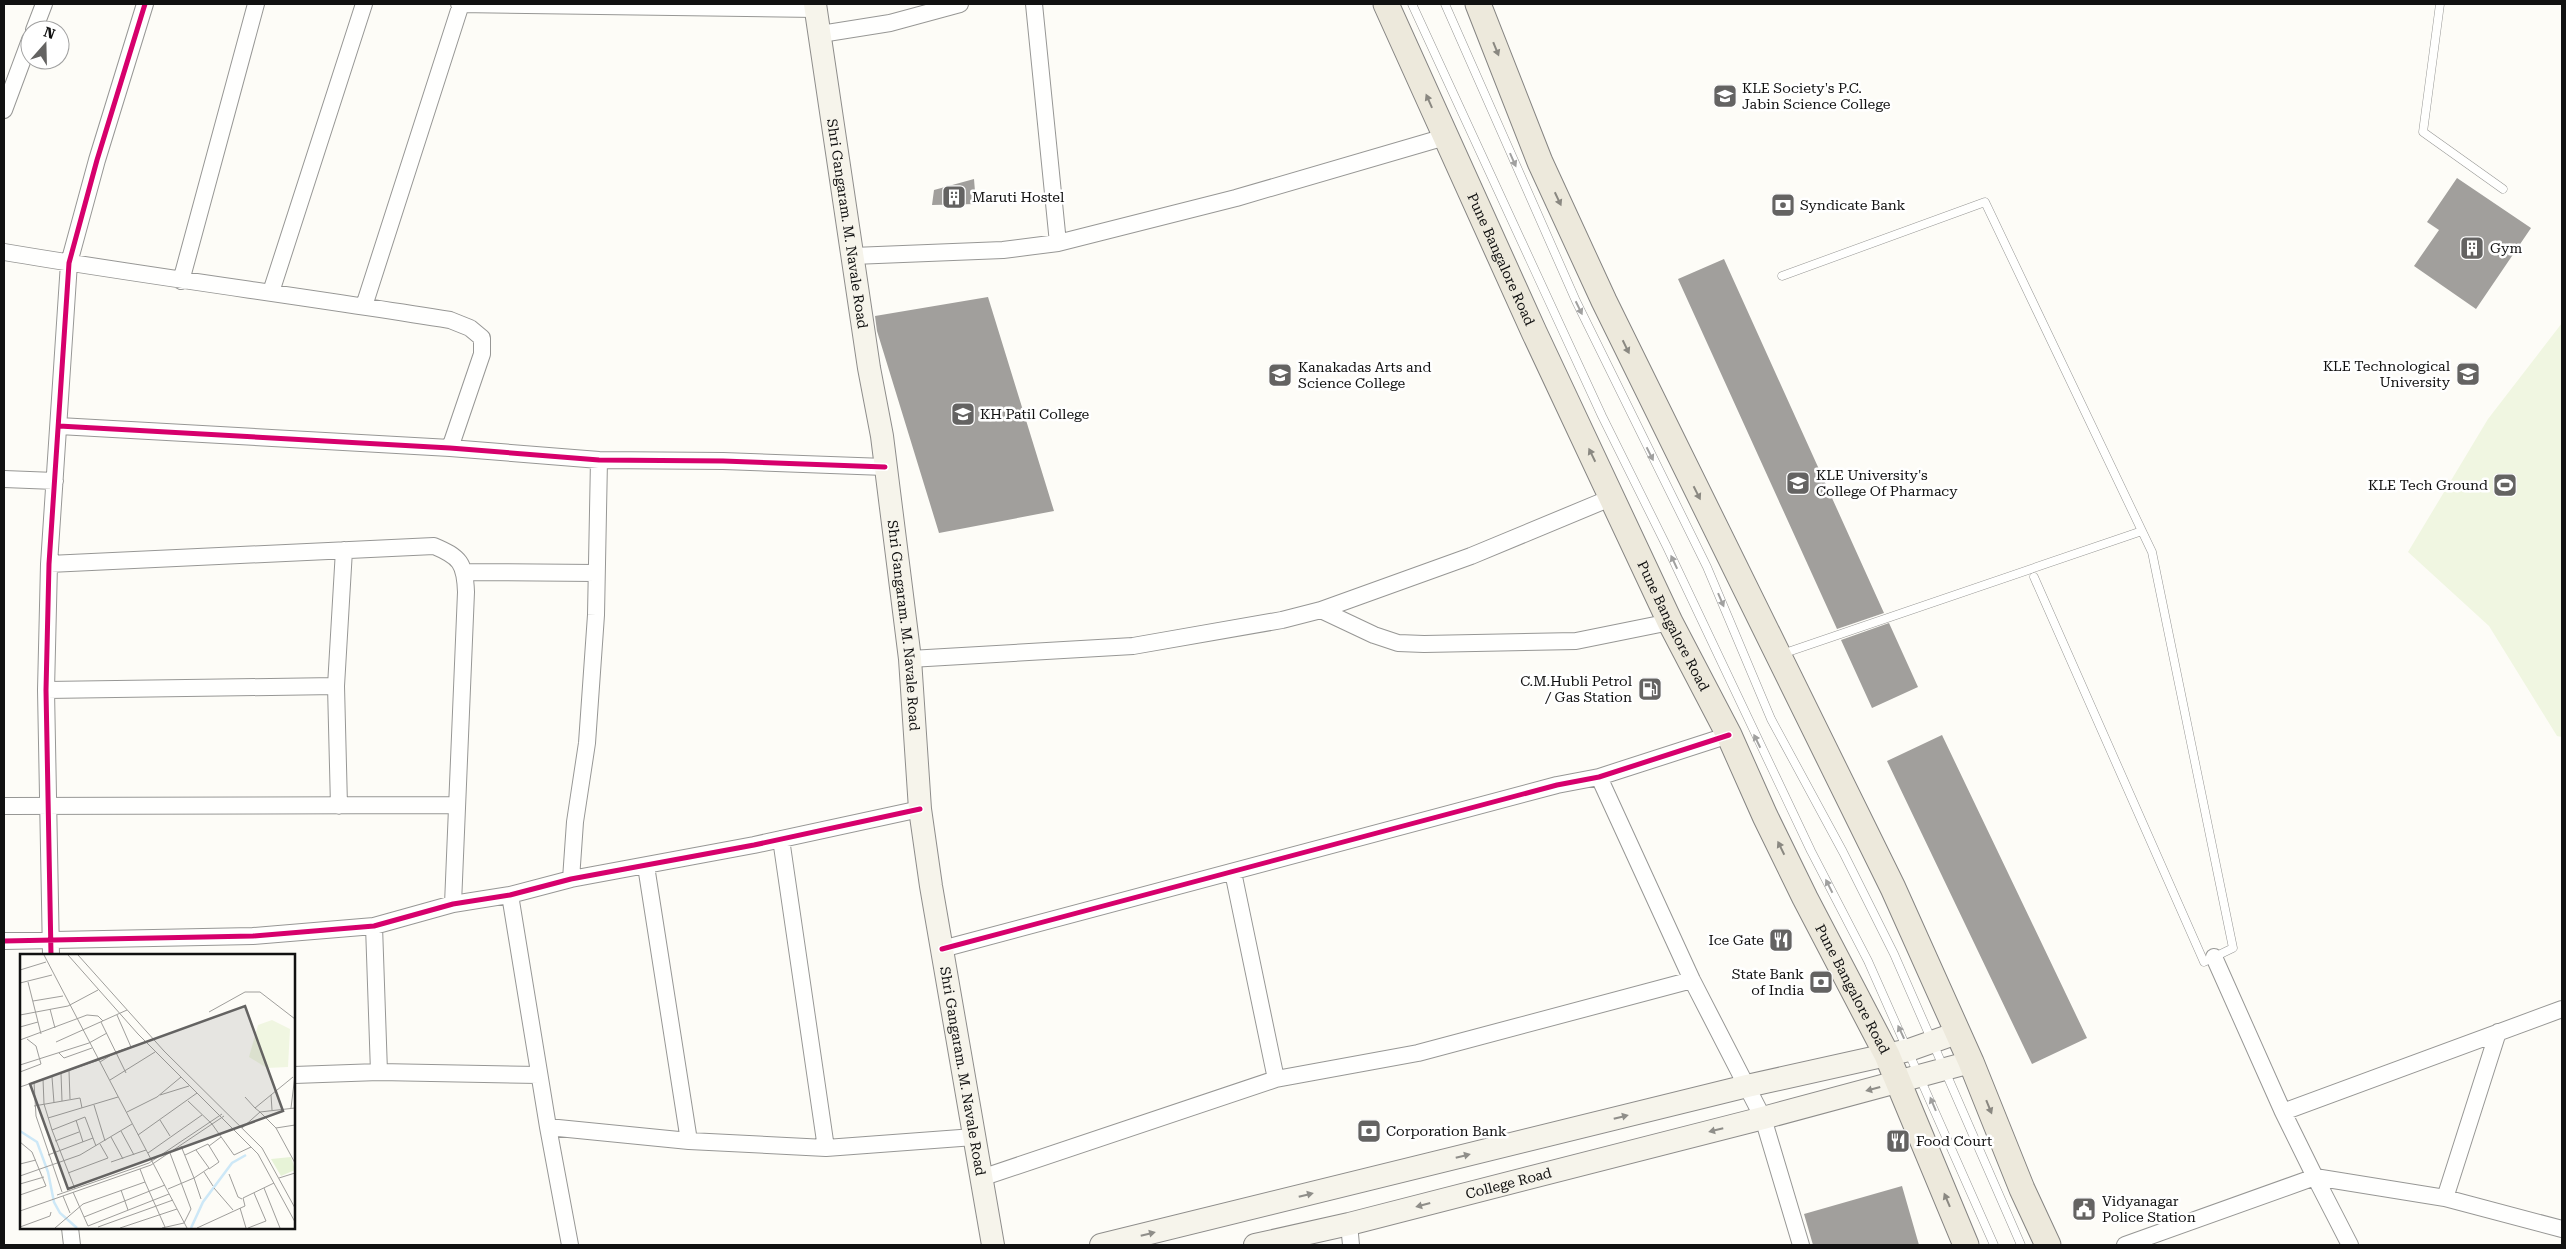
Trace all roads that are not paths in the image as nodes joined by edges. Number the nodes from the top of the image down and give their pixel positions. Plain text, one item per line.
1 (44, 4) edge
2 (145, 4) edge
3 (256, 4) edge
4 (364, 4) edge
5 (460, 4) edge
6 (960, 4) edge
7 (1034, 4) edge
8 (1386, 4) edge
9 (1412, 4) edge
10 (1445, 4) edge
11 (1478, 4) edge
12 (2440, 4) edge
13 (816, 7) edge
14 (38, 20) edge
15 (821, 34) junction
16 (20, 67) edge
17 (4, 110) edge
18 (1445, 137) junction
19 (2503, 189) dead end
20 (1058, 243) junction
21 (4, 252) edge
22 (853, 256) junction
23 (69, 263) junction
24 (1782, 276) dead end
25 (181, 281) junction
26 (271, 292) junction
27 (364, 306) junction
28 (59, 426) junction
29 (450, 448) junction
30 (599, 460) junction
31 (885, 467) junction
32 (4, 479) edge
33 (55, 481) junction
34 (1613, 497) junction
35 (2142, 531) junction
36 (344, 550) junction
37 (49, 564) junction
38 (466, 572) junction
39 (596, 573) junction
40 (2034, 577) dead end
41 (1320, 610) junction
42 (1670, 622) junction
43 (1780, 655) junction
44 (910, 659) junction
45 (336, 686) junction
46 (46, 690) junction
47 (1729, 734) junction
48 (1599, 777) junction
49 (456, 805) junction
50 (4, 806) edge
51 (339, 806) junction
52 (49, 807) junction
53 (920, 809) junction
54 (781, 839) junction
55 (646, 866) junction
56 (1233, 872) junction
57 (571, 879) junction
58 (510, 895) junction
59 (453, 904) junction
60 (374, 926) junction
61 (4, 941) edge
62 (50, 948) edge
63 (942, 949) junction
64 (2214, 957) junction
65 (1692, 980) junction
66 (2562, 1009) edge
67 (2498, 1032) junction
68 (1958, 1033) junction
69 (1933, 1042) junction
70 (1898, 1052) junction
71 (1971, 1062) junction
72 (1945, 1069) junction
73 (379, 1072) junction
74 (295, 1075) edge
75 (539, 1075) junction
76 (1276, 1079) junction
77 (1909, 1080) junction
78 (1747, 1086) junction
79 (2283, 1112) junction
80 (1763, 1118) junction
81 (548, 1127) junction
82 (974, 1137) junction
83 (689, 1141) junction
84 (826, 1148) junction
85 (2315, 1177) junction
86 (981, 1178) junction
87 (2445, 1198) junction
88 (70, 1229) edge
89 (2562, 1229) edge
90 (1350, 1235) edge
91 (72, 1245) edge
92 (570, 1245) edge
93 (993, 1245) edge
94 (1100, 1245) edge
95 (1255, 1245) edge
96 (1801, 1245) edge
97 (1966, 1245) edge
98 (1994, 1245) edge
99 (2021, 1245) edge
100 (2048, 1245) edge
101 (2125, 1245) edge
102 (2350, 1245) edge

1 - 14 street
2 - 23 street
3 - 25 street
4 - 26 street
5 - 13 street
5 - 27 street
6 - 15 street
7 - 20 street
18 -> 8 main road, Pune Bangalore Road
70 -> 9 lane
10 -> 69 lane
11 -> 43 main road
12 - 19 lane
13 - 15 main road, Shri Gangaram. M. Navale Road
15 - 22 main road, Shri Gangaram. M. Navale Road
16 - 17 street
18 - 20 street
34 -> 18 main road, Pune Bangalore Road
20 - 22 street
21 - 23 street
22 - 31 main road, Shri Gangaram. M. Navale Road
23 - 25 street
23 - 28 street
24 - 35 lane
25 - 26 street
26 - 27 street
27 - 29 street
28 - 29 street
28 - 33 street
29 - 30 street
30 - 31 street
30 - 39 street
31 - 44 main road, Shri Gangaram. M. Navale Road
32 - 33 street
33 - 37 street
34 - 41 street
34 - 42 main road, Pune Bangalore Road
35 - 43 lane
35 - 64 lane
36 - 37 street
36 - 38 street
36 - 45 street
37 - 46 street
38 - 39 street
38 - 49 street
39 - 57 street
40 - 64 lane
41 - 42 street
41 - 44 street
42 - 47 main road, Pune Bangalore Road
43 - 68 main road
44 - 53 main road, Shri Gangaram. M. Navale Road
45 - 46 street
45 - 51 street
46 - 52 street
47 - 48 street
70 -> 47 main road, Pune Bangalore Road
48 - 56 street
48 - 65 street
49 - 51 street
49 - 59 street
50 - 52 street
51 - 52 street
52 - 62 street
53 - 54 street
53 - 63 main road, Shri Gangaram. M. Navale Road
54 - 55 street
54 - 84 street
55 - 57 street
55 - 83 street
56 - 63 street
56 - 76 street
57 - 58 street
58 - 59 street
58 - 75 street
59 - 60 street
60 - 62 street
60 - 73 street
61 - 62 street
63 - 82 main road, Shri Gangaram. M. Navale Road
64 - 79 street
65 - 76 street
65 - 78 street
66 - 67 street
67 - 79 street
67 - 87 street
68 - 69 main road
68 - 71 main road
69 - 70 main road
69 - 72 lane
70 - 77 main road, Pune Bangalore Road
70 - 78 main road
71 - 72 main road, College Road
71 -> 100 main road
72 - 77 main road, College Road
72 - 99 lane
73 - 74 street
73 - 75 street
75 - 81 street
76 - 86 street
77 -> 80 main road, College Road
97 -> 77 main road, Pune Bangalore Road
98 -> 77 lane
78 - 80 street
94 -> 78 main road
79 - 85 street
80 -> 90 main road, College Road
80 - 96 street
81 - 83 street
81 - 92 street
82 - 84 street
82 - 86 main road, Shri Gangaram. M. Navale Road
83 - 84 street
85 - 87 street
85 - 101 street
85 - 102 street
86 - 93 main road, Shri Gangaram. M. Navale Road
87 - 89 street
88 - 91 street
90 - 95 main road, College Road

